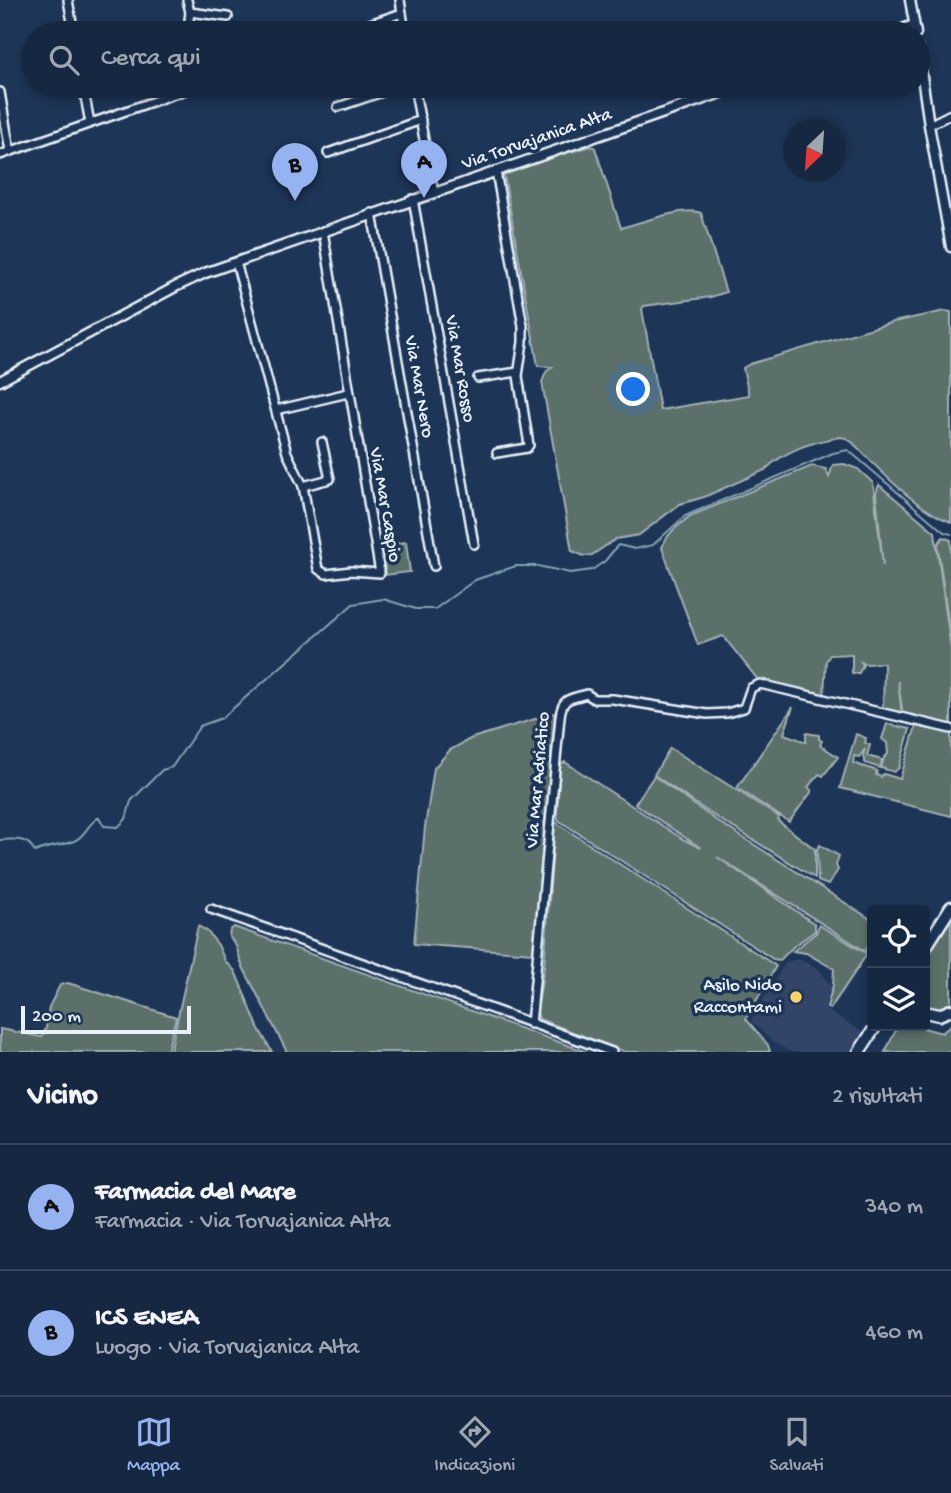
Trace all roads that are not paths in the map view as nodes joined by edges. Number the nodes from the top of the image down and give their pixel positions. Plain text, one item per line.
1 (68, 0) edge
2 (187, 0) edge
3 (400, 0) edge
4 (910, 0) edge
5 (190, 12) junction
6 (402, 13) junction
7 (228, 17) dead end
8 (72, 21) edge
9 (189, 21) edge
10 (378, 21) edge
11 (403, 21) edge
12 (914, 21) edge
13 (0, 92) edge
14 (85, 98) edge
15 (161, 98) edge
16 (365, 98) edge
17 (416, 98) edge
18 (706, 98) edge
19 (925, 98) edge
20 (338, 107) dead end
21 (951, 114) edge
22 (421, 120) junction
23 (90, 122) junction
24 (929, 125) junction
25 (10, 151) junction
26 (328, 153) dead end
27 (0, 155) edge
28 (496, 171) junction
29 (434, 193) junction
30 (412, 199) junction
31 (372, 213) junction
32 (323, 231) junction
33 (951, 247) edge
34 (236, 262) junction
35 (518, 372) junction
36 (478, 379) dead end
37 (0, 380) edge
38 (348, 394) junction
39 (276, 410) junction
40 (322, 442) dead end
41 (497, 453) dead end
42 (303, 486) junction
43 (474, 544) dead end
44 (434, 565) dead end
45 (951, 729) edge
46 (951, 906) edge
47 (211, 909) dead end
48 (930, 940) edge
49 (951, 1010) edge
50 (930, 1013) edge
51 (531, 1024) junction
52 (873, 1031) edge
53 (612, 1052) edge
54 (859, 1052) edge

1 - 8 street
2 - 5 street
3 - 6 street
4 - 12 street
5 - 7 street
5 - 9 street
6 - 10 street
6 - 11 street
13 - 25 street
14 - 23 street
15 - 23 street
16 - 20 street
17 - 22 street
18 - 28 street, Via Torvajanica Alta
19 - 24 street
21 - 24 street
22 - 26 street
22 - 29 street
23 - 25 street
24 - 33 street
25 - 27 street
28 - 29 street, Via Torvajanica Alta
28 - 35 street
29 - 30 street, Via Torvajanica Alta
30 - 31 street, Via Torvajanica Alta
30 - 43 street, Via Mar Rosso
31 - 32 street, Via Torvajanica Alta
31 - 44 street, Via Mar Nero
32 - 34 street, Via Torvajanica Alta
32 - 38 street, Via Mar Caspio
34 - 37 street, Via Torvajanica Alta
34 - 39 street
35 - 36 street
35 - 41 street
38 - 39 street
38 - 42 street, Via Mar Caspio
39 - 42 street
40 - 42 street
45 - 51 street, Via Mar Adriatico
46 - 48 main road
47 - 51 street
49 - 50 main road
51 - 53 street
52 - 54 main road

